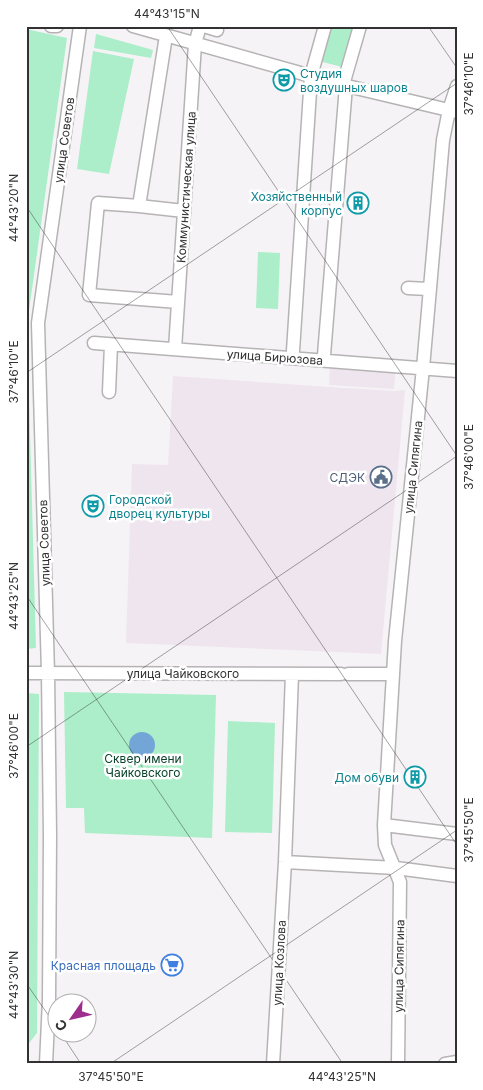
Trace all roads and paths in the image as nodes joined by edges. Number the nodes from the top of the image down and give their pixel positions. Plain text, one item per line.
1 (51, 26) edge
2 (57, 26) edge
3 (80, 26) edge
4 (133, 26) edge
5 (202, 26) edge
6 (325, 26) edge
7 (360, 26) edge
8 (217, 30) dead end
9 (166, 36) junction
10 (195, 44) junction
11 (311, 76) junction
12 (345, 86) junction
13 (457, 86) edge
14 (453, 111) edge
15 (138, 206) junction
16 (184, 211) junction
17 (408, 288) dead end
18 (429, 289) junction
19 (178, 302) junction
20 (94, 343) dead end
21 (111, 344) junction
22 (175, 349) junction
23 (293, 351) dead end
24 (324, 355) dead end
25 (423, 368) junction
26 (457, 371) edge
27 (108, 392) dead end
28 (48, 672) junction
29 (26, 673) edge
30 (292, 674) junction
31 (392, 674) junction
32 (384, 825) junction
33 (457, 834) edge
34 (285, 862) junction
35 (396, 868) junction
36 (457, 876) edge
37 (457, 1062) edge
38 (46, 1064) edge
39 (273, 1064) edge
40 (398, 1064) edge
41 (445, 1064) edge

1 - 2 street
3 - 28 street, улица Советов
4 - 9 street
5 - 8 street
5 - 10 street, Коммунистическая улица
6 - 11 street
7 - 12 street
9 - 10 street
9 - 15 street
10 - 11 street
10 - 16 street, Коммунистическая улица
11 - 12 street
11 - 23 street
12 - 14 street
12 - 24 street
13 - 14 street, улица Сипягина
14 - 18 street, улица Сипягина
15 - 16 street
15 - 19 street
16 - 19 street, Коммунистическая улица
17 - 18 street
18 - 25 street, улица Сипягина
19 - 22 street, Коммунистическая улица
20 - 21 street, улица Бирюзова
21 - 22 street, улица Бирюзова
21 - 27 street
22 - 25 street, улица Бирюзова
25 - 26 street, улица Бирюзова
25 - 31 street, улица Сипягина
28 - 29 street, улица Чайковского
28 - 30 street, улица Чайковского
28 - 38 street, улица Советов
30 - 31 street, улица Чайковского
30 - 34 street, улица Козлова
31 - 32 street, улица Сипягина
32 - 33 street
32 - 35 street, улица Сипягина
34 - 35 street
34 - 39 street, улица Козлова
35 - 36 street
35 - 40 street, улица Сипягина
37 - 41 street

